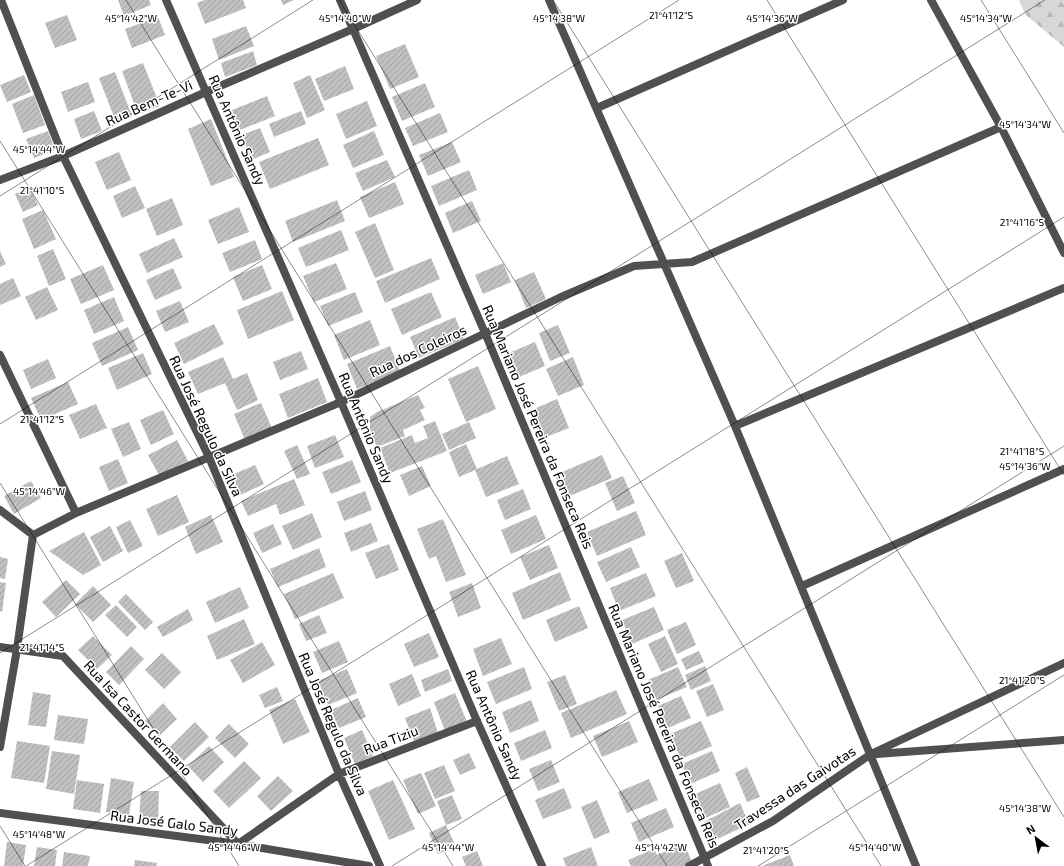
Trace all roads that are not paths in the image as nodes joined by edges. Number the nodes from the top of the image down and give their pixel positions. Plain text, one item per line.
1 (1, 0) edge
2 (166, 0) edge
3 (340, 0) edge
4 (417, 0) edge
5 (549, 0) edge
6 (843, 0) edge
7 (931, 0) edge
8 (353, 29) junction
9 (206, 92) junction
10 (597, 108) junction
11 (1001, 127) junction
12 (63, 156) junction
13 (0, 180) edge
14 (1064, 253) edge
15 (662, 263) junction
16 (1064, 288) edge
17 (485, 333) junction
18 (0, 355) edge
19 (341, 402) junction
20 (735, 426) junction
21 (209, 457) junction
22 (1064, 469) edge
23 (0, 510) edge
24 (76, 513) junction
25 (33, 535) junction
26 (802, 586) junction
27 (0, 647) edge
28 (17, 649) junction
29 (1064, 662) edge
30 (477, 721) junction
31 (1064, 740) edge
32 (0, 747) edge
33 (871, 754) junction
34 (339, 774) junction
35 (0, 813) edge
36 (238, 844) junction
37 (707, 862) edge
38 (369, 866) edge
39 (380, 866) edge
40 (542, 866) edge
41 (690, 866) edge
42 (916, 866) edge

1 - 12 street, Rua José Regulo da Silva
2 - 9 street, Rua Antônio Sandy
3 - 8 street, Rua Mariano José Pereira da Fonseca Reis
4 - 8 street, Rua Bem-Te-Vi
5 - 10 street
6 - 10 street
7 - 11 street
8 - 9 street, Rua Bem-Te-Vi
8 - 17 street, Rua Mariano José Pereira da Fonseca Reis
9 - 12 street, Rua Bem-Te-Vi
9 - 19 street, Rua Antônio Sandy
10 - 15 street
11 - 14 street
11 - 15 street, Rua dos Coleiros
12 - 13 street, Rua Bem-Te-Vi
12 - 21 street, Rua José Regulo da Silva
15 - 17 street, Rua dos Coleiros
15 - 20 street
16 - 20 street
17 - 19 street, Rua dos Coleiros
17 - 37 street, Rua Mariano José Pereira da Fonseca Reis
18 - 24 street
19 - 21 street, Rua dos Coleiros
19 - 30 street, Rua Antônio Sandy
20 - 26 street
21 - 24 street, Rua dos Coleiros
21 - 34 street, Rua José Regulo da Silva
22 - 26 street
23 - 25 street
24 - 25 street, Rua dos Coleiros
25 - 28 street
26 - 33 street
27 - 28 street, Rua Isa Castor Germano
28 - 32 street
28 - 36 street, Rua Isa Castor Germano
29 - 33 street, Travessa das Gaivotas
30 - 34 street, Rua Tiziu
30 - 40 street, Rua Antônio Sandy
31 - 33 street
33 - 37 street, Travessa das Gaivotas
33 - 42 street
34 - 36 street, Rua Tiziu
34 - 39 street, Rua José Regulo da Silva
35 - 36 street, Rua José Galo Sandy
36 - 38 street, Rua José Galo Sandy
37 - 41 street, Travessa das Gaivotas

